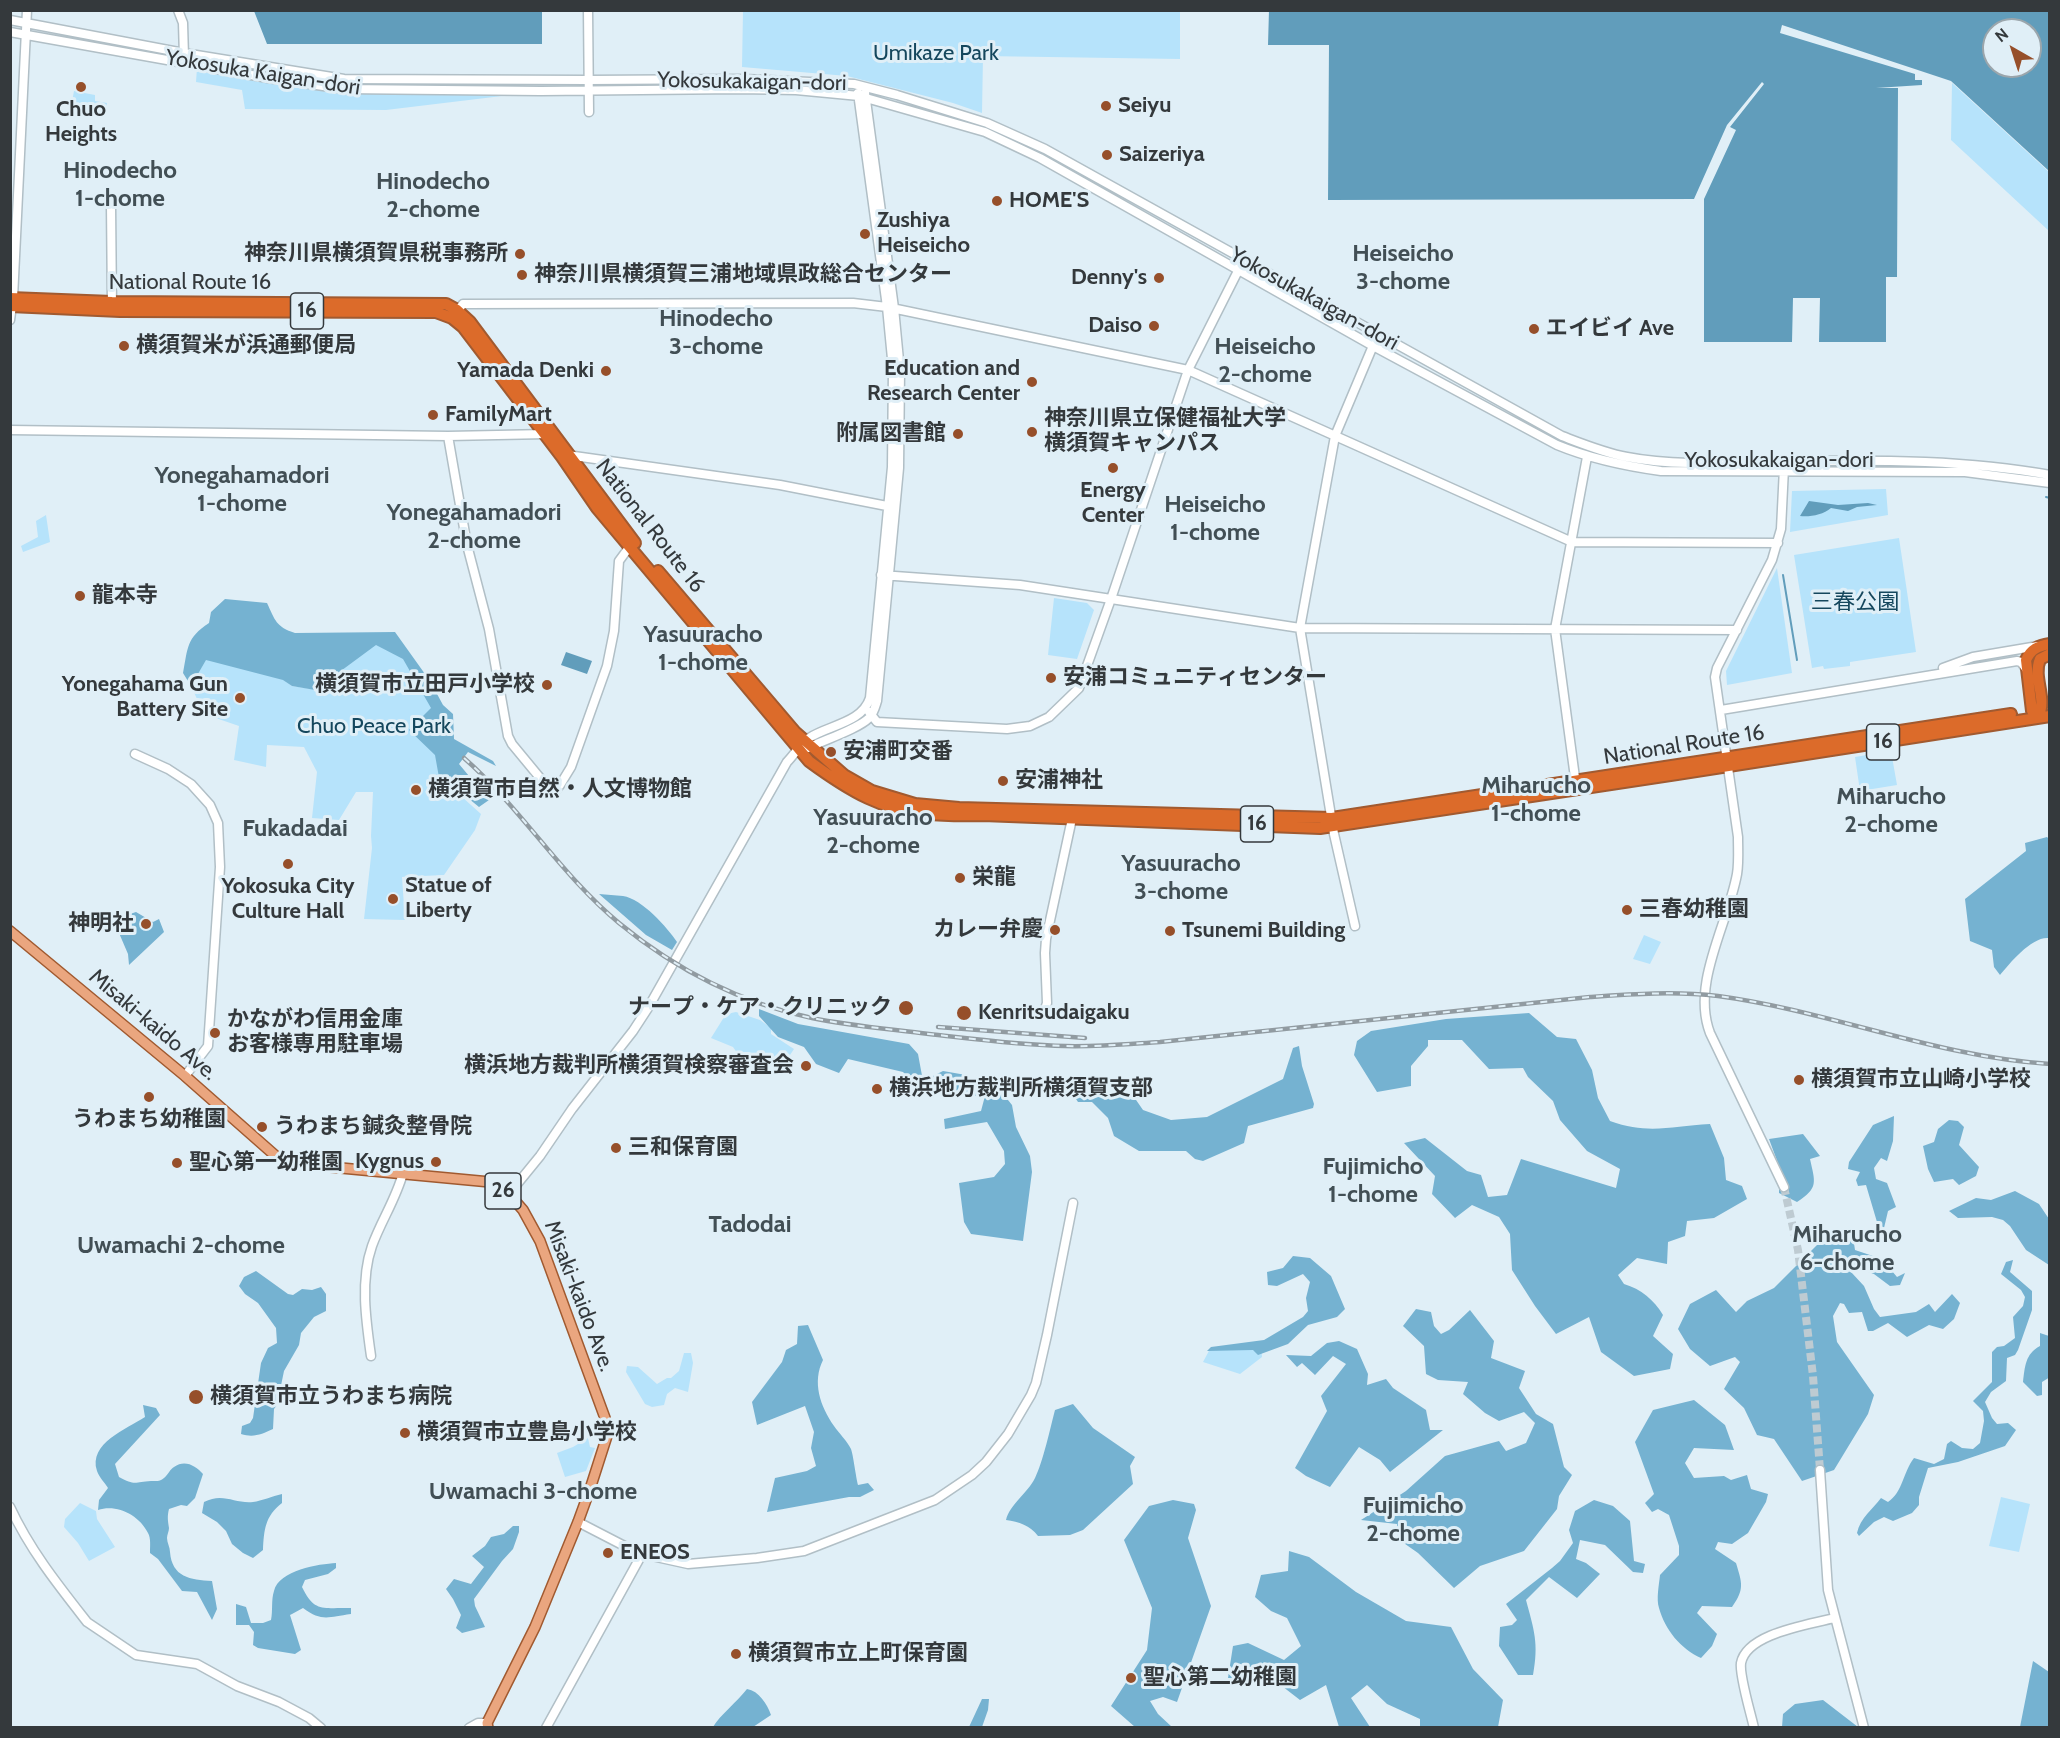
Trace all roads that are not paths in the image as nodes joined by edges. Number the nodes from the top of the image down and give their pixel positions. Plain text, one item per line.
1 (27, 10) edge
2 (178, 10) edge
3 (588, 10) edge
4 (10, 20) edge
5 (27, 23) junction
6 (10, 32) edge
7 (26, 34) junction
8 (184, 57) junction
9 (588, 80) junction
10 (860, 86) junction
11 (589, 91) junction
12 (862, 97) junction
13 (589, 112) dead end
14 (111, 204) dead end
15 (1243, 259) junction
16 (1239, 269) junction
17 (12, 302) edge
18 (112, 307) junction
19 (891, 308) junction
20 (455, 314) junction
21 (10, 320) edge
22 (1377, 335) junction
23 (1373, 346) junction
24 (1188, 369) junction
25 (10, 430) edge
26 (549, 433) junction
27 (448, 436) junction
28 (1335, 436) junction
29 (565, 456) junction
30 (1587, 457) junction
31 (1784, 461) junction
32 (1784, 472) junction
33 (2049, 475) edge
34 (2049, 483) edge
35 (891, 507) junction
36 (1572, 542) junction
37 (1778, 543) junction
38 (631, 544) junction
39 (884, 576) junction
40 (1112, 599) junction
41 (1300, 628) junction
42 (1555, 629) junction
43 (1737, 630) junction
44 (2044, 645) edge
45 (2049, 654) edge
46 (2026, 669) junction
47 (1925, 675) junction
48 (868, 706) junction
49 (1721, 710) junction
50 (2042, 712) edge
51 (870, 716) junction
52 (845, 721) junction
53 (804, 746) junction
54 (135, 754) dead end
55 (1727, 762) junction
56 (1576, 785) junction
57 (1073, 814) junction
58 (1332, 822) junction
59 (1354, 926) dead end
60 (10, 931) edge
61 (1045, 1009) dead end
62 (185, 1076) junction
63 (403, 1173) junction
64 (1784, 1187) tunnel mouth
65 (509, 1194) junction
66 (1073, 1203) dead end
67 (371, 1356) dead end
68 (1820, 1470) tunnel mouth
69 (10, 1507) edge
70 (578, 1522) junction
71 (642, 1554) junction
72 (1834, 1618) junction
73 (487, 1725) edge
74 (321, 1728) edge
75 (469, 1728) edge
76 (546, 1728) edge
77 (1755, 1728) edge
78 (1864, 1728) edge

1 - 5 street
2 - 8 street
3 - 9 street
4 - 5 street, Yokosuka Kaigan-dori
5 - 7 street
5 - 8 street, Yokosuka Kaigan-dori
6 - 7 street, Yokosuka Kaigan-dori
7 - 8 street, Yokosuka Kaigan-dori
7 - 17 street
8 - 9 street, Yokosuka Kaigan-dori
8 - 11 street, Yokosuka Kaigan-dori
9 - 10 street, Yokosukakaigan-dori
9 - 11 street
10 - 12 street
10 - 15 street, Yokosukakaigan-dori
11 - 12 street, Yokosukakaigan-dori
11 - 13 street
12 - 16 street, Yokosukakaigan-dori
12 - 19 street
14 - 18 street
15 - 16 street
15 - 22 street, Yokosukakaigan-dori
16 - 23 street, Yokosukakaigan-dori
16 - 24 street
17 - 18 highway, National Route 16 / 16
17 - 21 street
18 - 20 highway, National Route 16 / 16
19 - 20 street
19 - 24 street
19 - 35 street
20 - 26 highway, National Route 16 / 16
22 - 23 street
22 - 31 street, Yokosukakaigan-dori
23 - 28 street
23 - 30 street, Yokosukakaigan-dori
24 - 28 street
24 - 40 street
25 - 27 street
26 - 27 street
26 - 29 highway, National Route 16 / 16
27 - 38 street
28 - 36 street
28 - 41 street
29 - 35 street
29 - 38 highway, National Route 16 / 16
30 - 32 street, Yokosukakaigan-dori
30 - 36 street
31 - 32 street
31 - 33 street, Yokosukakaigan-dori
32 - 34 street, Yokosukakaigan-dori
32 - 37 street
35 - 39 street
36 - 37 street
36 - 42 street
37 - 43 street
38 - 53 highway, National Route 16 / 16
39 - 40 street
39 - 48 street
39 - 51 street
40 - 41 street
40 - 51 street
41 - 42 street
41 - 58 street
42 - 43 street
42 - 56 street
43 - 49 street
44 - 46 highway
44 - 47 street
45 - 50 highway
46 - 47 street
46 - 50 highway
47 - 49 street
48 - 51 street
48 - 52 street
49 - 55 street
50 - 55 highway, National Route 16 / 16
51 - 52 street
51 - 53 street
52 - 53 street
53 - 57 highway, National Route 16 / 16
53 - 65 street
54 - 62 street
55 - 56 highway, National Route 16 / 16
55 - 64 street
56 - 58 highway, National Route 16 / 16
57 - 58 highway, National Route 16 / 16
57 - 61 street
58 - 59 street
60 - 62 main road, Misaki-kaido Ave. / 26
62 - 63 main road, Misaki-kaido Ave. / 26
63 - 65 main road, Misaki-kaido Ave. / 26
63 - 67 street
65 - 70 main road, Misaki-kaido Ave. / 26
66 - 71 street
68 - 72 street
69 - 74 street
70 - 71 street
70 - 73 main road, Misaki-kaido Ave. / 26
71 - 76 street
72 - 77 street
72 - 78 street
73 - 75 street

